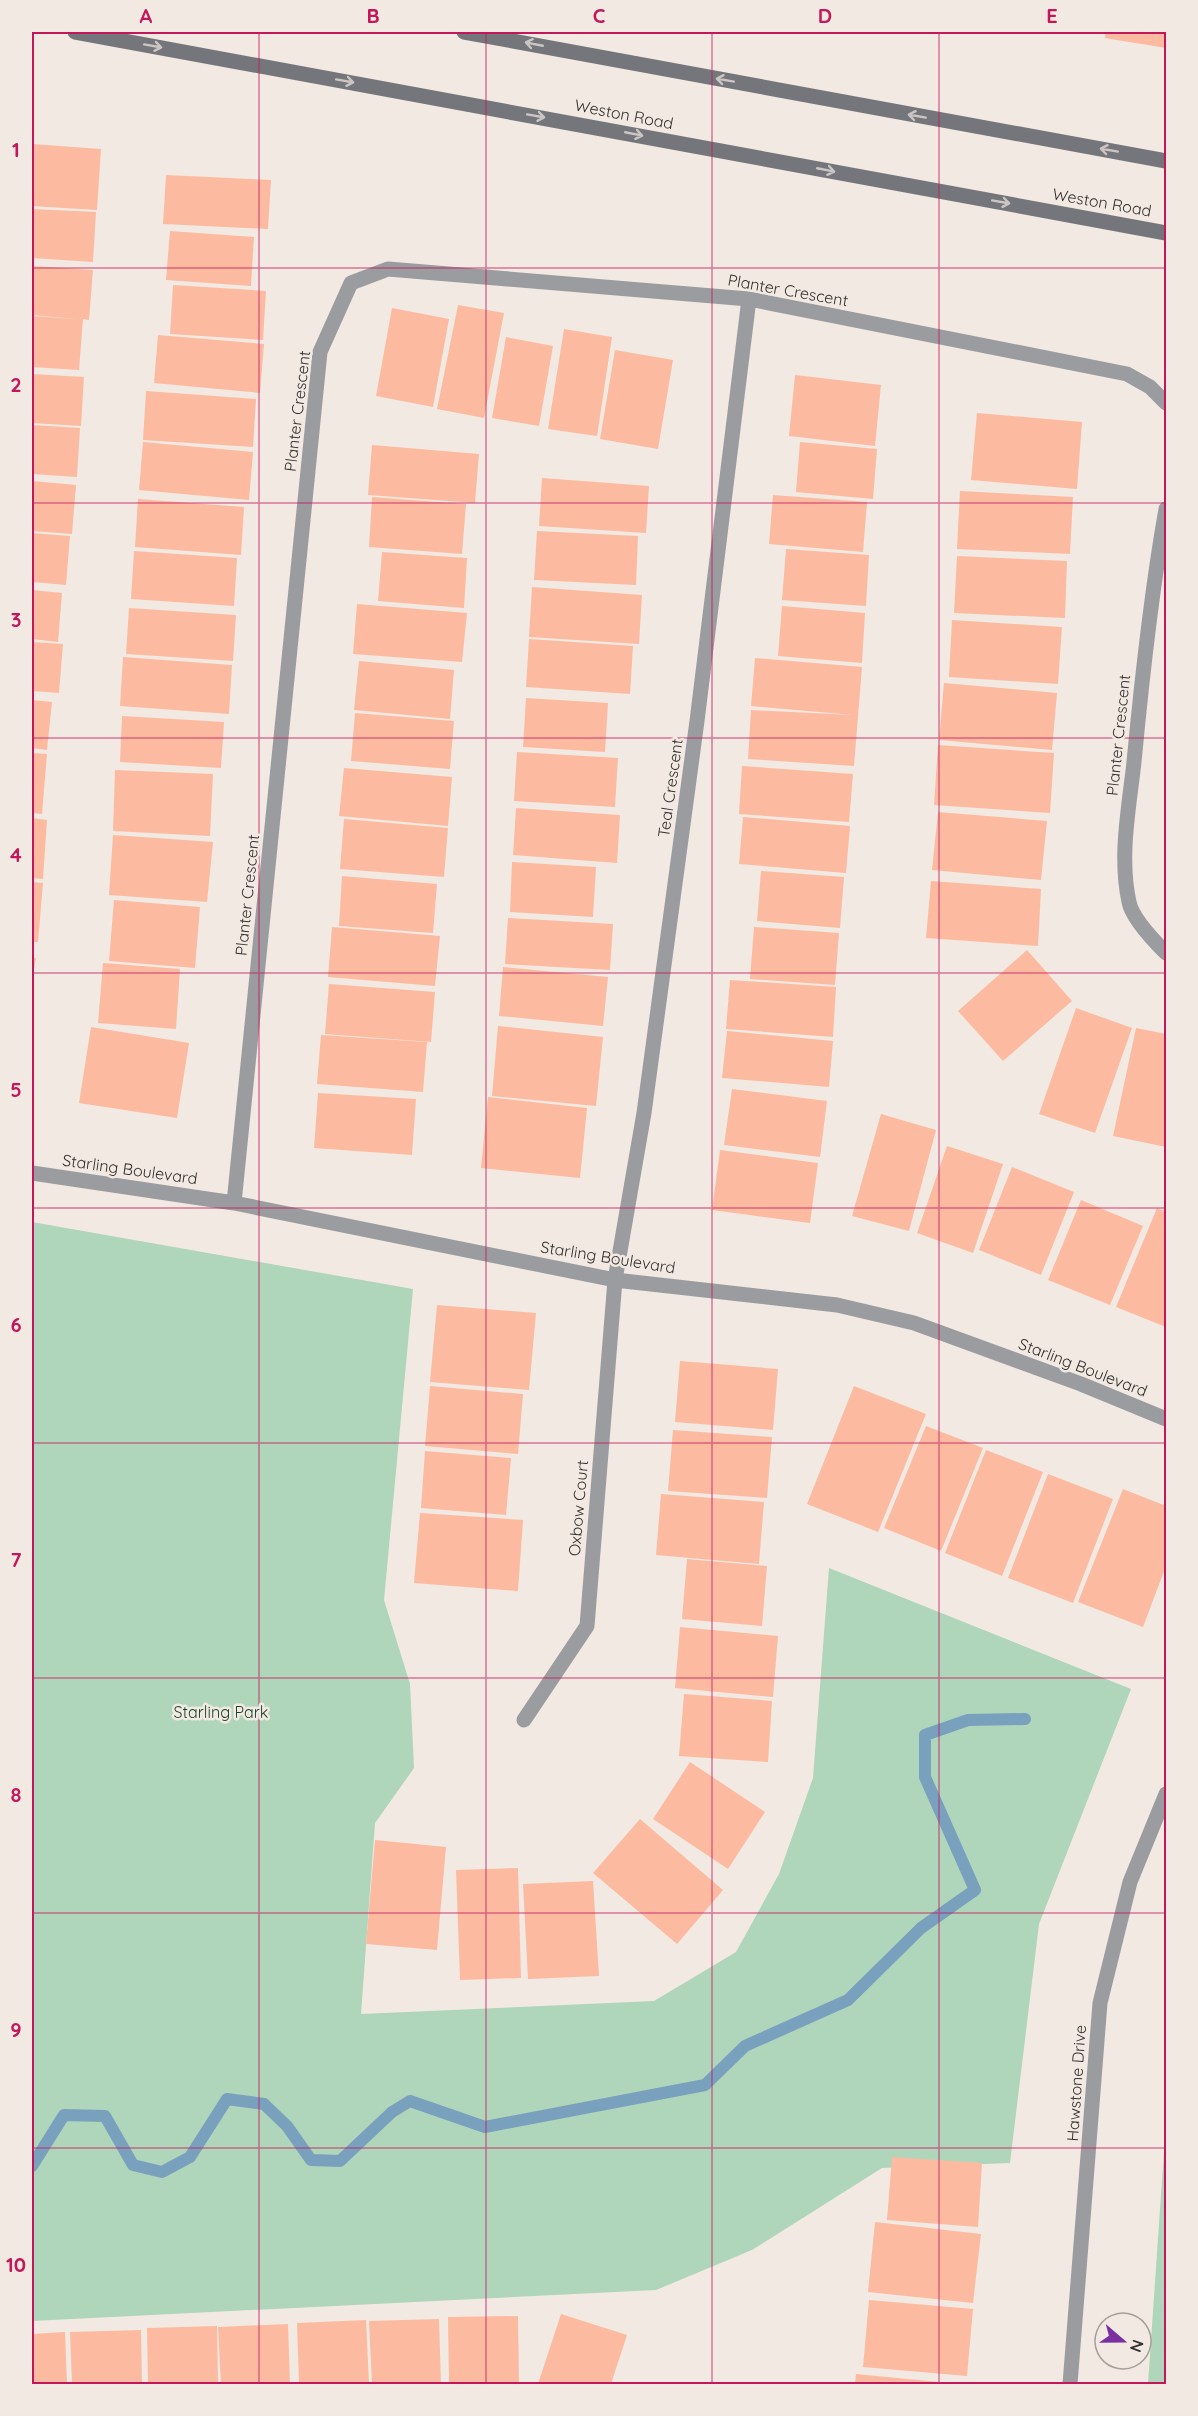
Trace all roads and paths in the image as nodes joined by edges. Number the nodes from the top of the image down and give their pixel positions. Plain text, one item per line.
1 (75, 32) edge
2 (464, 32) edge
3 (1167, 161) edge
4 (1167, 232) edge
5 (748, 299) junction
6 (1167, 403) edge
7 (1167, 509) edge
8 (1167, 953) edge
9 (32, 1173) edge
10 (234, 1203) junction
11 (615, 1280) junction
12 (1167, 1419) edge
13 (524, 1720) dead end
14 (1167, 1794) edge
15 (1070, 2385) edge

1 -> 4 main road, Weston Road
3 -> 2 main road
5 - 6 street, Planter Crescent
5 - 10 street, Planter Crescent
5 - 11 street, Teal Crescent
7 - 8 street, Planter Crescent
9 - 10 street, Starling Boulevard
10 - 11 street, Starling Boulevard
11 - 12 street, Starling Boulevard
11 - 13 street, Oxbow Court
14 - 15 street, Hawstone Drive

